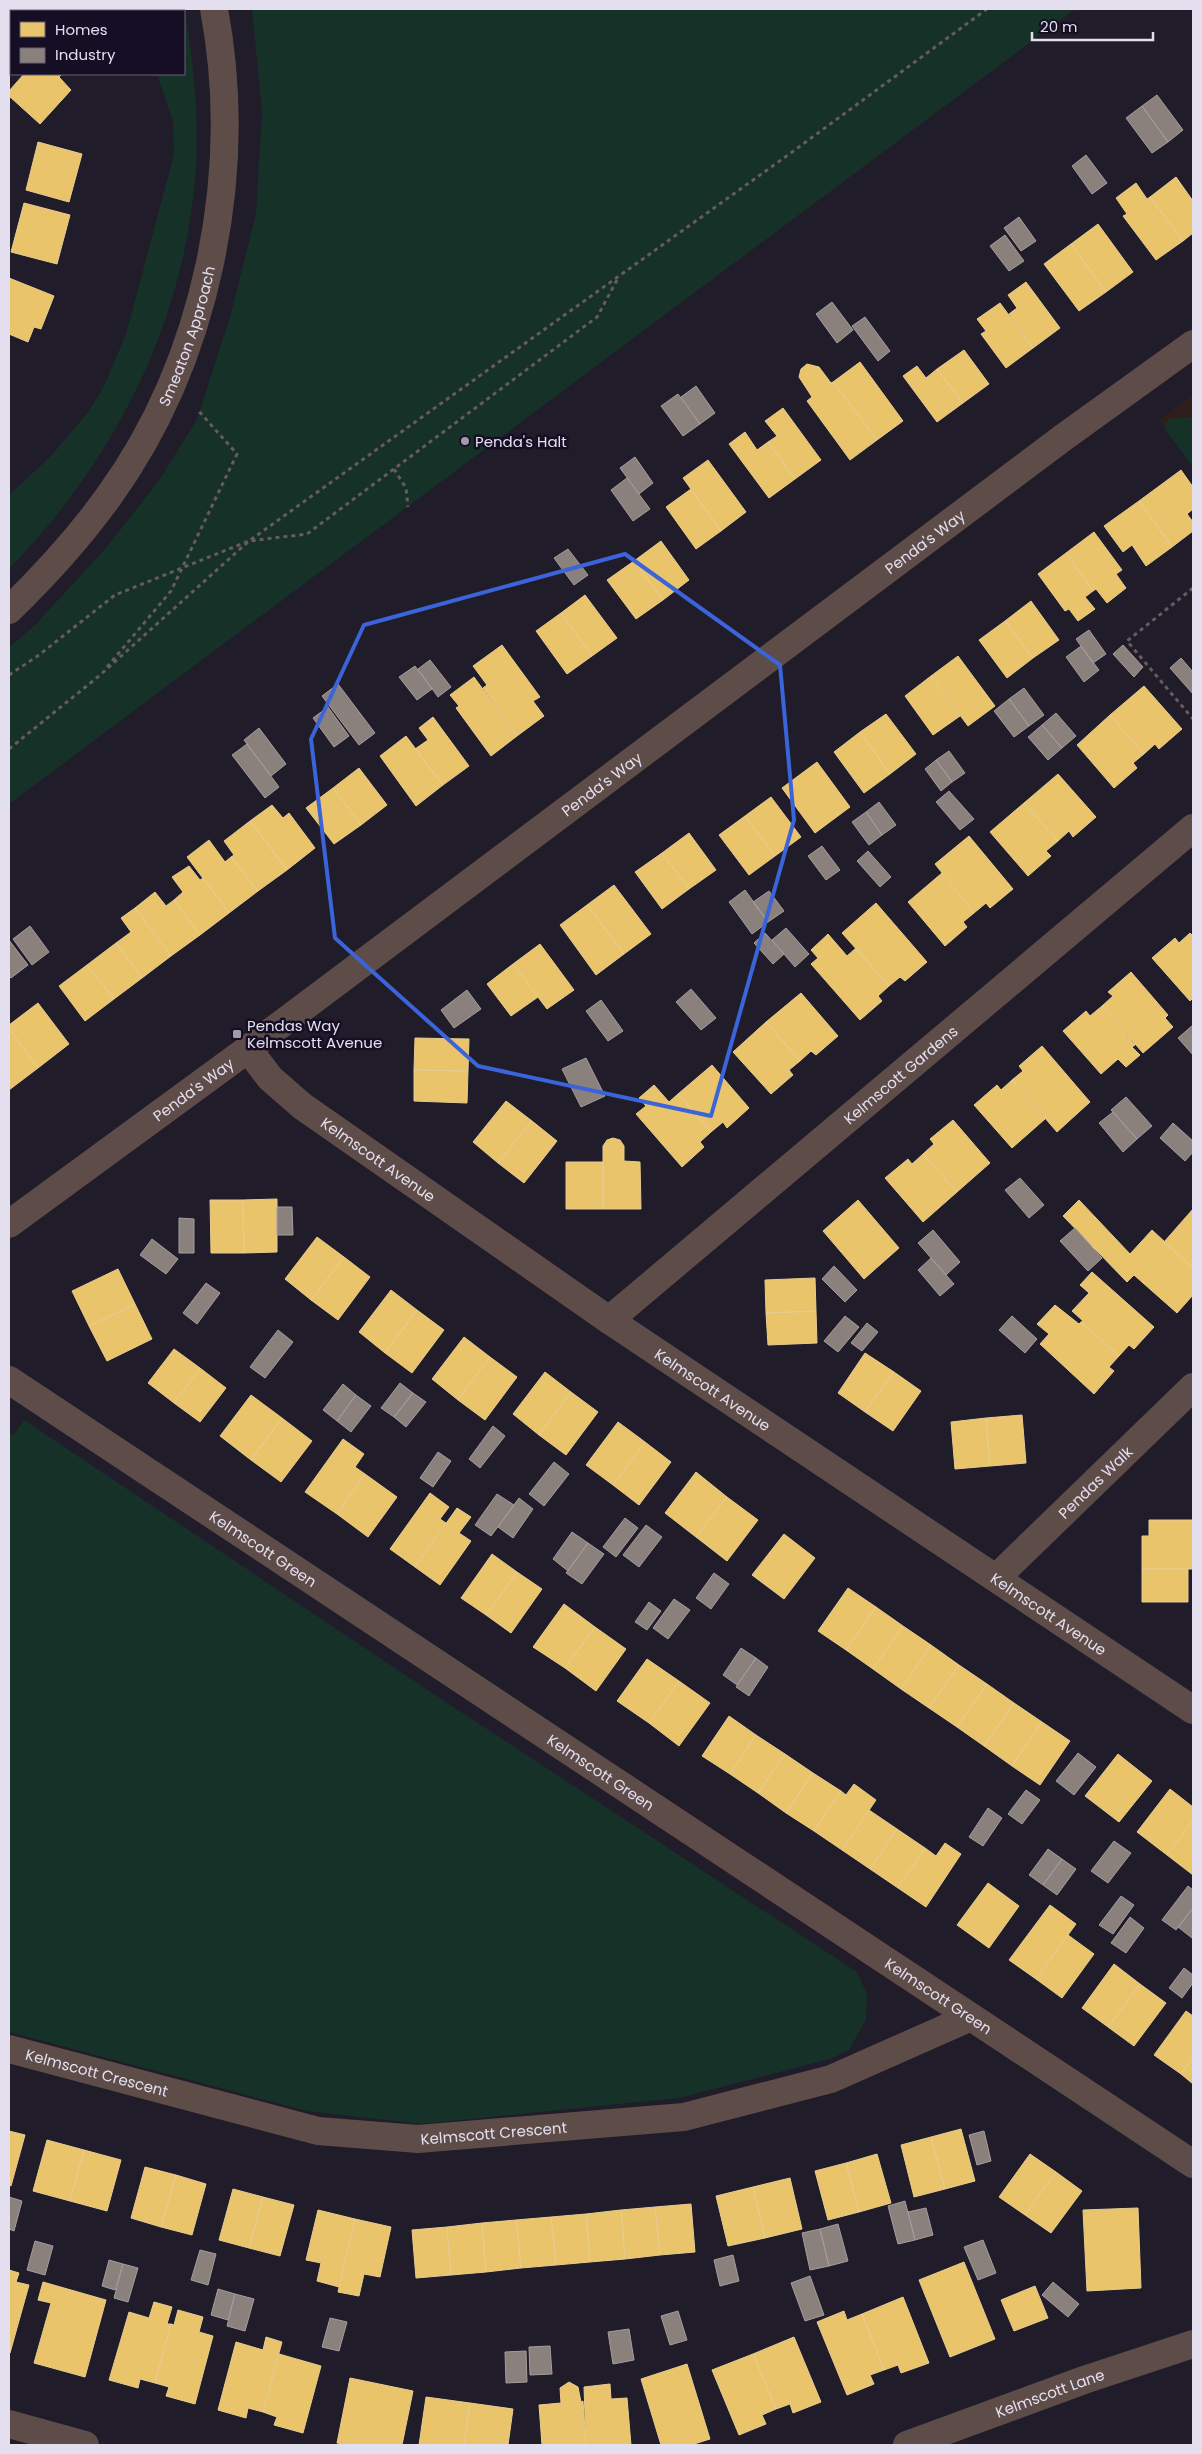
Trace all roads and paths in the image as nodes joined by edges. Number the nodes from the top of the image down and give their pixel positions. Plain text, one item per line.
1 (214, 9) edge
2 (987, 9) edge
3 (618, 277) junction
4 (1193, 344) edge
5 (168, 389) junction
6 (394, 469) junction
7 (408, 507) dead end
8 (249, 541) junction
9 (183, 566) junction
10 (1193, 588) edge
11 (9, 610) edge
12 (9, 675) edge
13 (99, 676) junction
14 (1193, 719) edge
15 (9, 749) edge
16 (1193, 828) edge
17 (248, 1049) junction
18 (9, 1224) edge
19 (609, 1320) junction
20 (9, 1380) edge
21 (1193, 1387) edge
22 (996, 1578) junction
23 (1193, 1710) edge
24 (971, 2017) junction
25 (9, 2049) edge
26 (1193, 2164) edge
27 (1193, 2344) edge
28 (9, 2424) edge
29 (85, 2445) edge
30 (907, 2445) edge

1 - 5 street, Smeaton Approach
2 - 3 path
3 - 6 path
3 - 8 path
4 - 17 street, Penda's Way
5 - 9 path
5 - 11 street, Smeaton Approach
6 - 7 path
6 - 8 path
8 - 9 path
8 - 13 path
9 - 12 path
9 - 13 path
10 - 14 path
13 - 15 path
16 - 19 street, Kelmscott Gardens
17 - 18 street, Penda's Way
17 - 19 street, Kelmscott Avenue
19 - 22 street, Kelmscott Avenue
20 - 24 street, Kelmscott Green
21 - 22 street, Pendas Walk
22 - 23 street, Kelmscott Avenue
24 - 25 street, Kelmscott Crescent
24 - 26 street, Kelmscott Green
27 - 30 street, Kelmscott Lane
28 - 29 street

